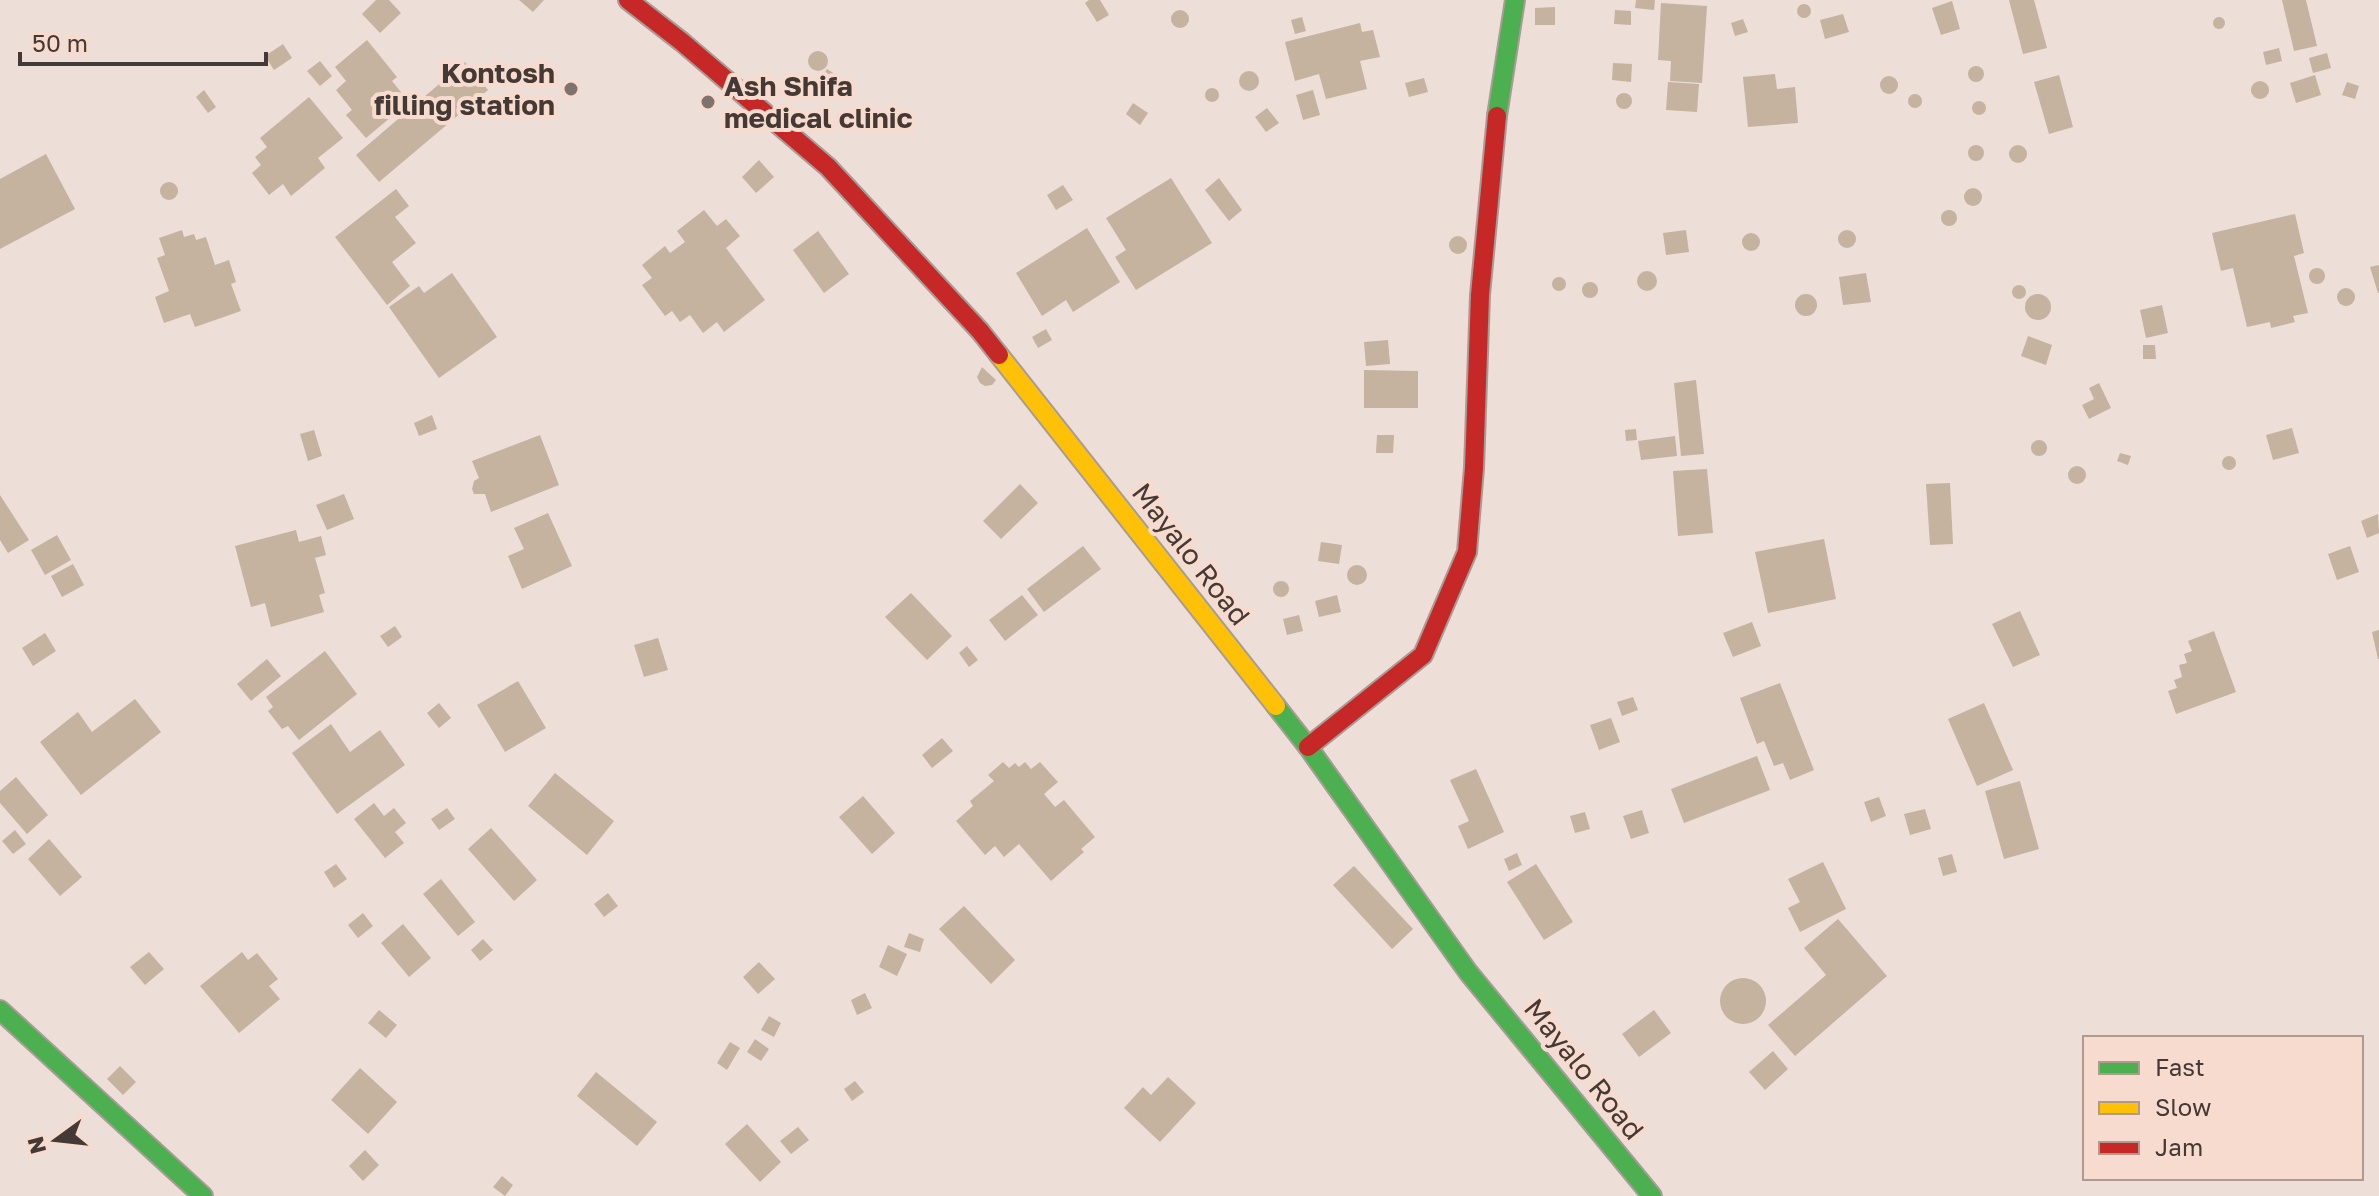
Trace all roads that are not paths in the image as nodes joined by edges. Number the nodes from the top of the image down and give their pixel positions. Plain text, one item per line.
1 (628, 0) edge
2 (1515, 0) edge
3 (1308, 747) junction
4 (0, 1010) edge
5 (203, 1196) edge
6 (1652, 1196) edge

1 - 3 street, Mayalo Road
2 - 3 street
3 - 6 street, Mayalo Road
4 - 5 street

